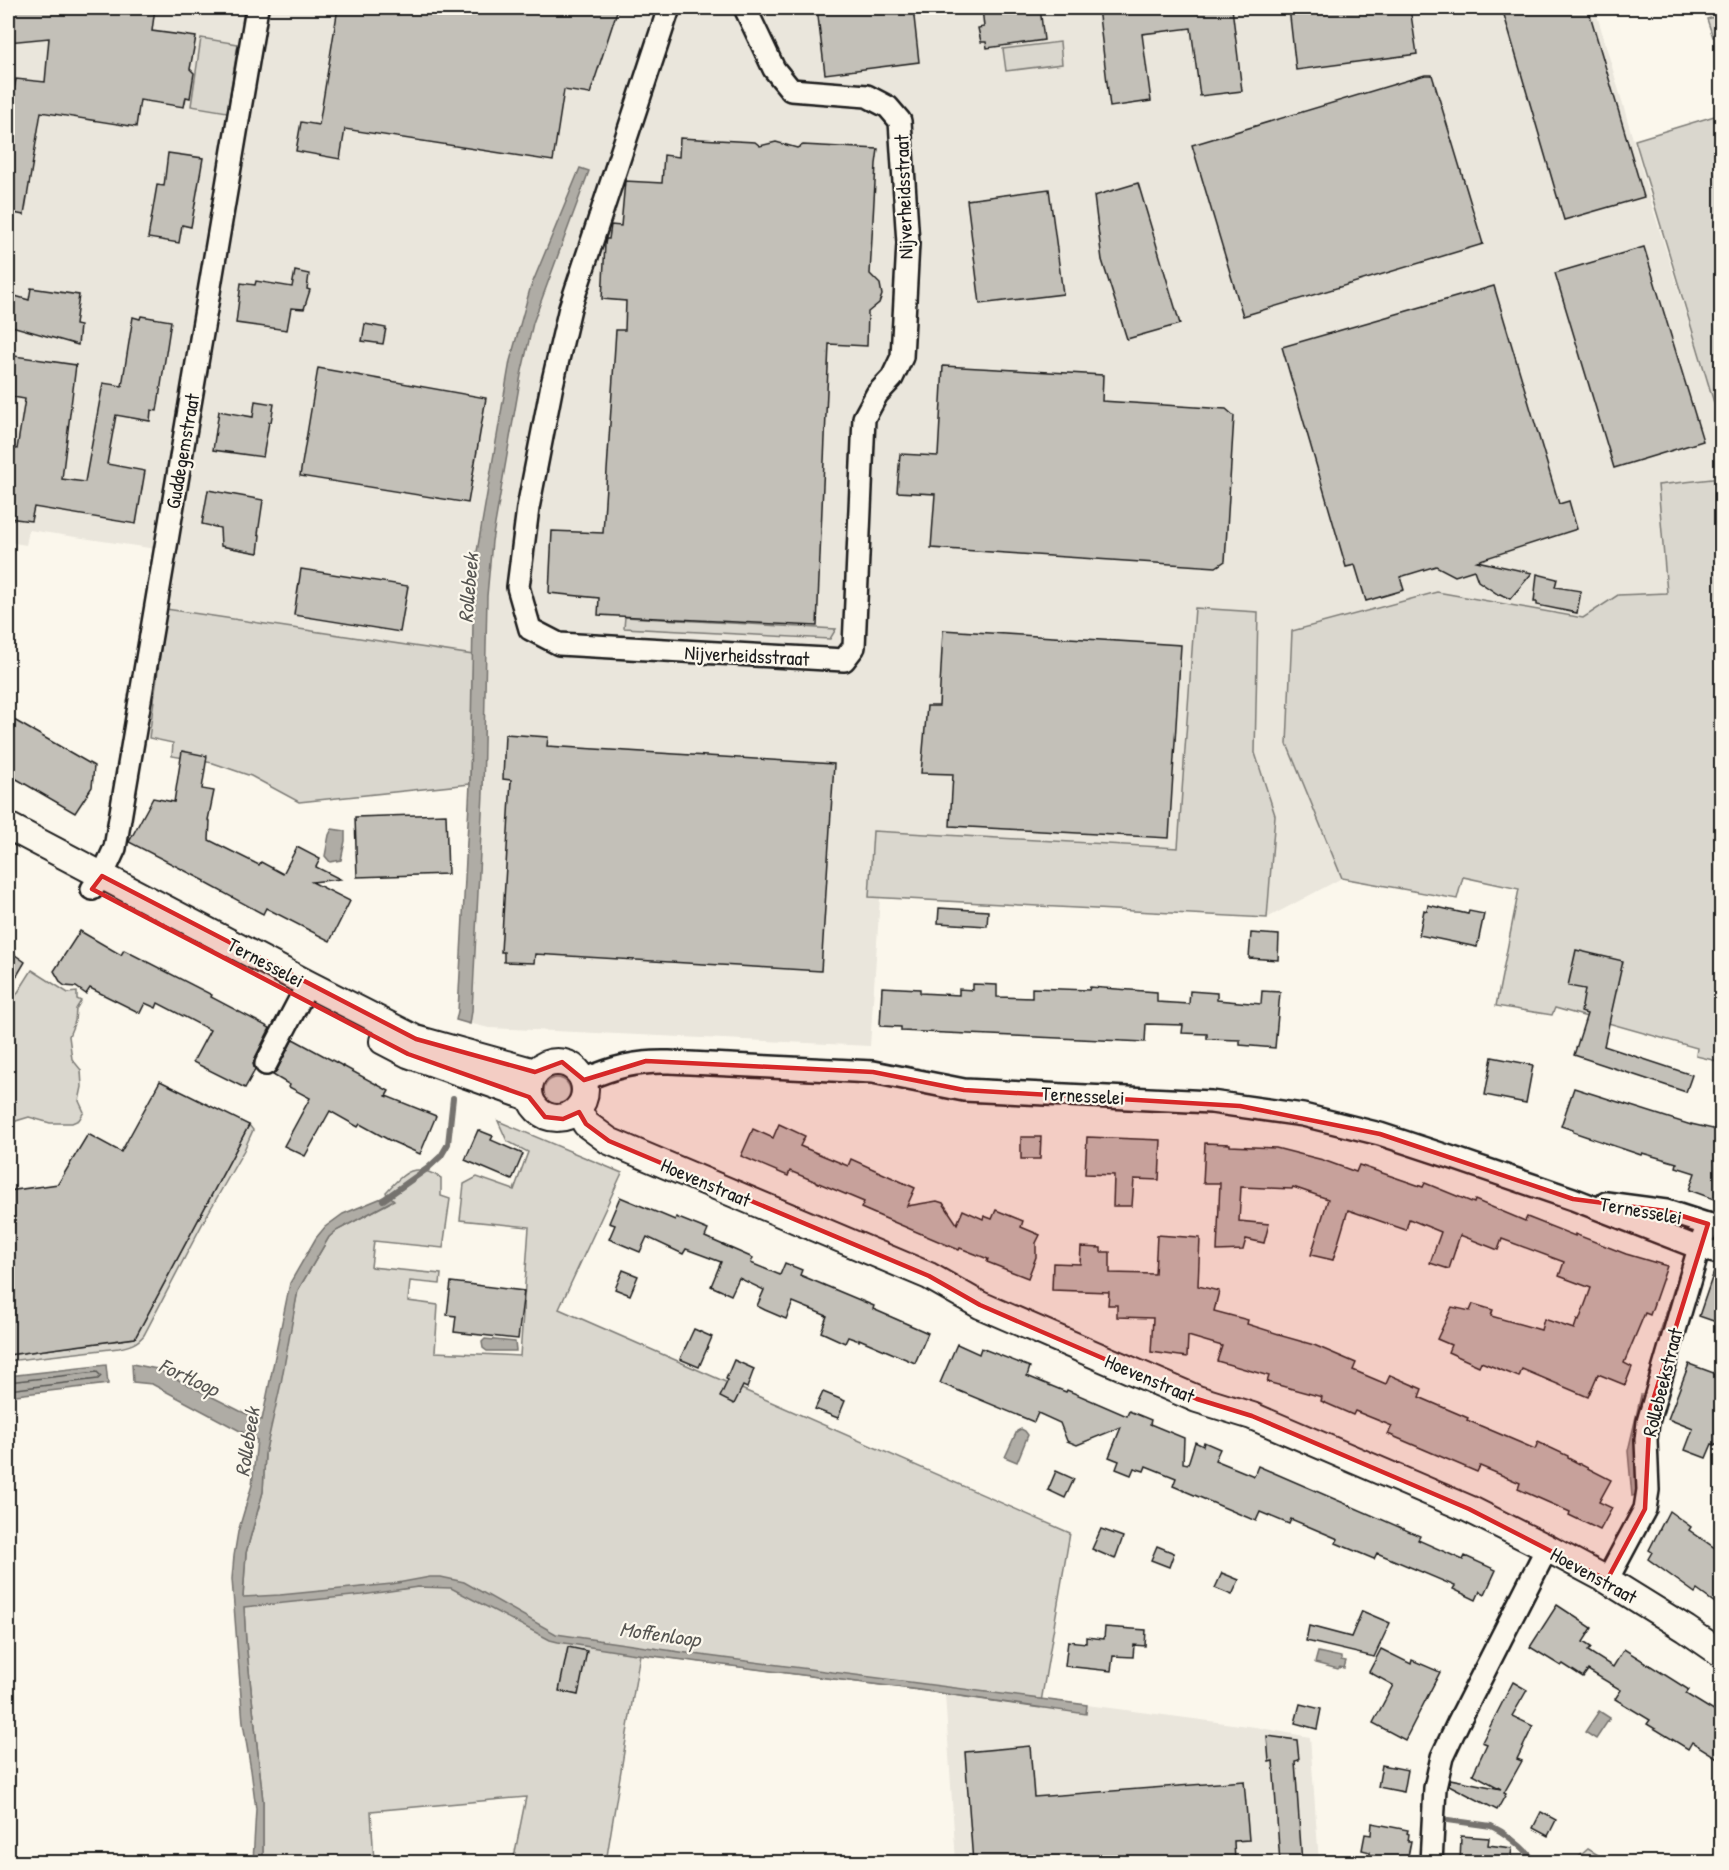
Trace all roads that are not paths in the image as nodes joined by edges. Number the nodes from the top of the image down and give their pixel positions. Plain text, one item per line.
1 (257, 8) edge
2 (669, 8) edge
3 (746, 8) edge
4 (8, 826) edge
5 (8, 845) edge
6 (97, 883) junction
7 (304, 991) junction
8 (266, 1064) dead end
9 (535, 1072) junction
10 (584, 1080) junction
11 (529, 1097) junction
12 (578, 1110) junction
13 (1573, 1198) junction
14 (1715, 1226) edge
15 (1699, 1248) junction
16 (1722, 1254) edge
17 (1547, 1548) junction
18 (1607, 1580) junction
19 (1722, 1654) edge
20 (1431, 1863) edge

1 - 6 street, Guddegemstraat
2 - 3 street, Nijverheidsstraat
4 - 6 street, Ternesselei
5 - 6 street, Ternesselei
6 - 7 street, Ternesselei
7 - 8 street
7 - 9 street, Ternesselei
7 - 11 street, Ternesselei
9 - 10 street
9 - 11 street
10 - 12 street
10 - 13 street, Ternesselei
11 - 12 street, Ternesselei
12 - 17 street, Hoevenstraat
13 - 14 street, Ternesselei
13 - 15 street, Ternesselei
14 - 15 street, Ternesselei
15 - 16 street, Ternesselei
15 - 18 street, Rollebeekstraat
17 - 18 street, Hoevenstraat
17 - 20 street
18 - 19 street, Hoevenstraat

